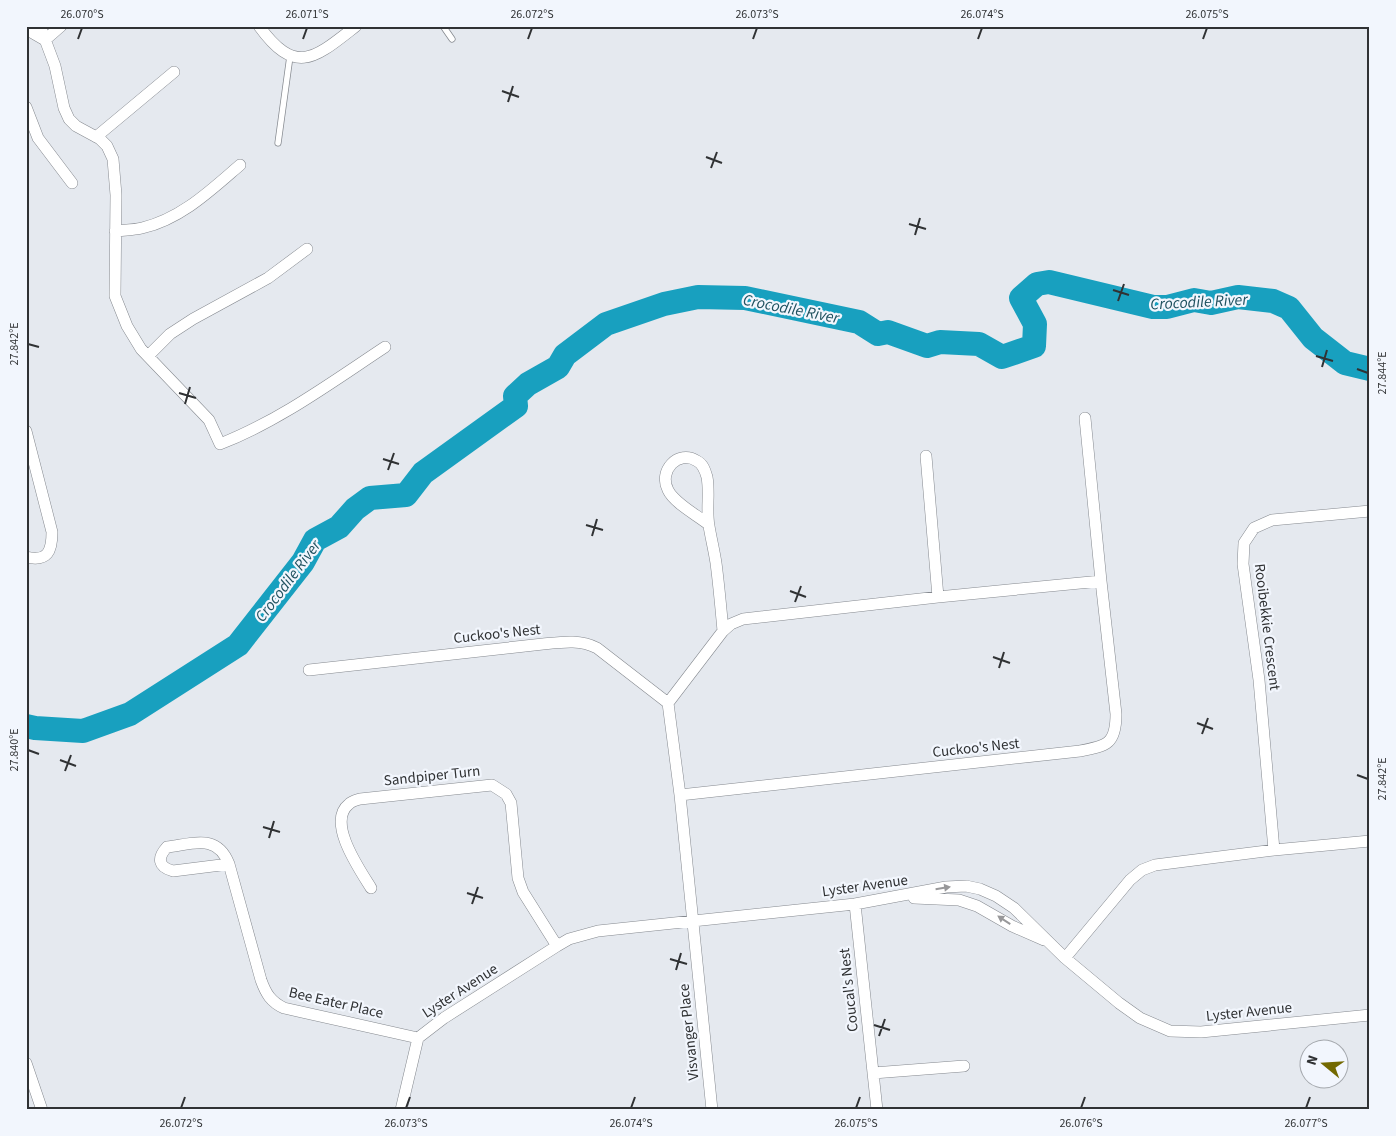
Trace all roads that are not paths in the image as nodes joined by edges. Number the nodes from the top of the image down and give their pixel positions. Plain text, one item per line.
1 (40, 26) edge
2 (61, 26) edge
3 (259, 26) edge
4 (356, 26) edge
5 (443, 26) edge
6 (26, 29) edge
7 (452, 39) dead end
8 (45, 40) junction
9 (290, 56) junction
10 (174, 72) dead end
11 (26, 107) edge
12 (96, 137) junction
13 (278, 143) dead end
14 (240, 165) dead end
15 (72, 183) dead end
16 (115, 231) junction
17 (307, 249) dead end
18 (385, 347) dead end
19 (148, 356) junction
20 (1085, 418) dead end
21 (26, 431) edge
22 (926, 456) dead end
23 (1370, 511) edge
24 (708, 524) junction
25 (26, 557) edge
26 (1101, 581) junction
27 (938, 597) junction
28 (723, 631) junction
29 (309, 670) dead end
30 (668, 704) junction
31 (680, 795) junction
32 (1370, 841) edge
33 (1274, 850) junction
34 (229, 864) junction
35 (371, 888) dead end
36 (895, 898) junction
37 (855, 904) junction
38 (692, 920) junction
39 (1048, 942) junction
40 (557, 946) junction
41 (1065, 958) junction
42 (1370, 1015) edge
43 (418, 1038) junction
44 (26, 1063) edge
45 (964, 1066) dead end
46 (873, 1073) junction
47 (42, 1110) edge
48 (402, 1110) edge
49 (712, 1110) edge
50 (877, 1110) edge

1 - 8 street
2 - 8 street
3 - 9 street
4 - 9 street
5 - 7 lane
6 - 8 street
8 - 12 street
9 - 13 lane
10 - 12 street
11 - 15 street
12 - 16 street
14 - 16 street
16 - 19 street
17 - 19 street
18 - 19 street
20 - 26 street, Cuckoo's Nest
21 - 25 street
22 - 27 street
23 - 33 street, Rooibekkie Crescent
24 - 24 street
24 - 28 street
26 - 27 street
26 - 31 street, Cuckoo's Nest
27 - 28 street
28 - 30 street
29 - 30 street, Cuckoo's Nest
30 - 31 street
31 - 38 street
32 - 33 street
33 - 41 street
34 - 34 street, Bee Eater Place
34 - 43 street, Bee Eater Place
35 - 40 street, Sandpiper Turn
36 - 37 street, Lyster Avenue
39 -> 36 street
36 -> 39 street, Lyster Avenue
37 - 38 street, Lyster Avenue
37 - 46 street, Coucal's Nest
38 - 40 street, Lyster Avenue
38 - 49 street, Visvanger Place
39 - 41 street, Lyster Avenue
40 - 43 street, Lyster Avenue
41 - 42 street, Lyster Avenue
43 - 48 street, Lyster Avenue
44 - 47 street
45 - 46 street
46 - 50 street, Coucal's Nest

